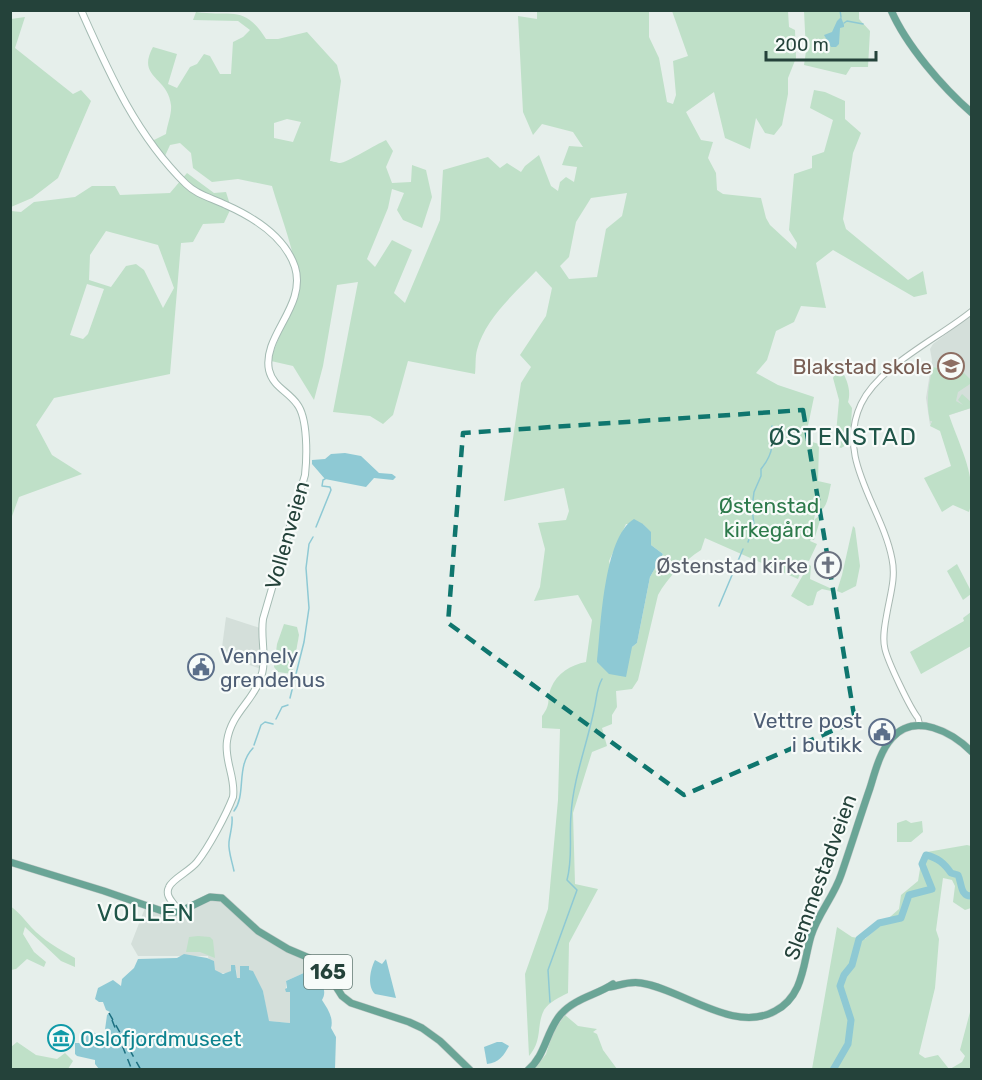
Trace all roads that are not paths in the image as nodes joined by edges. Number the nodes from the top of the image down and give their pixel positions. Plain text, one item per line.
1 (81, 10) edge
2 (891, 10) edge
3 (972, 113) edge
4 (972, 311) edge
5 (918, 726) junction
6 (972, 752) edge
7 (10, 862) edge
8 (178, 912) junction
9 (470, 1070) edge
10 (528, 1070) edge

1 - 8 main road, Vollenveien
2 - 3 main road
4 - 5 street
5 - 6 main road
5 - 10 main road, Slemmestadveien
7 - 8 main road
8 - 9 main road, 165

